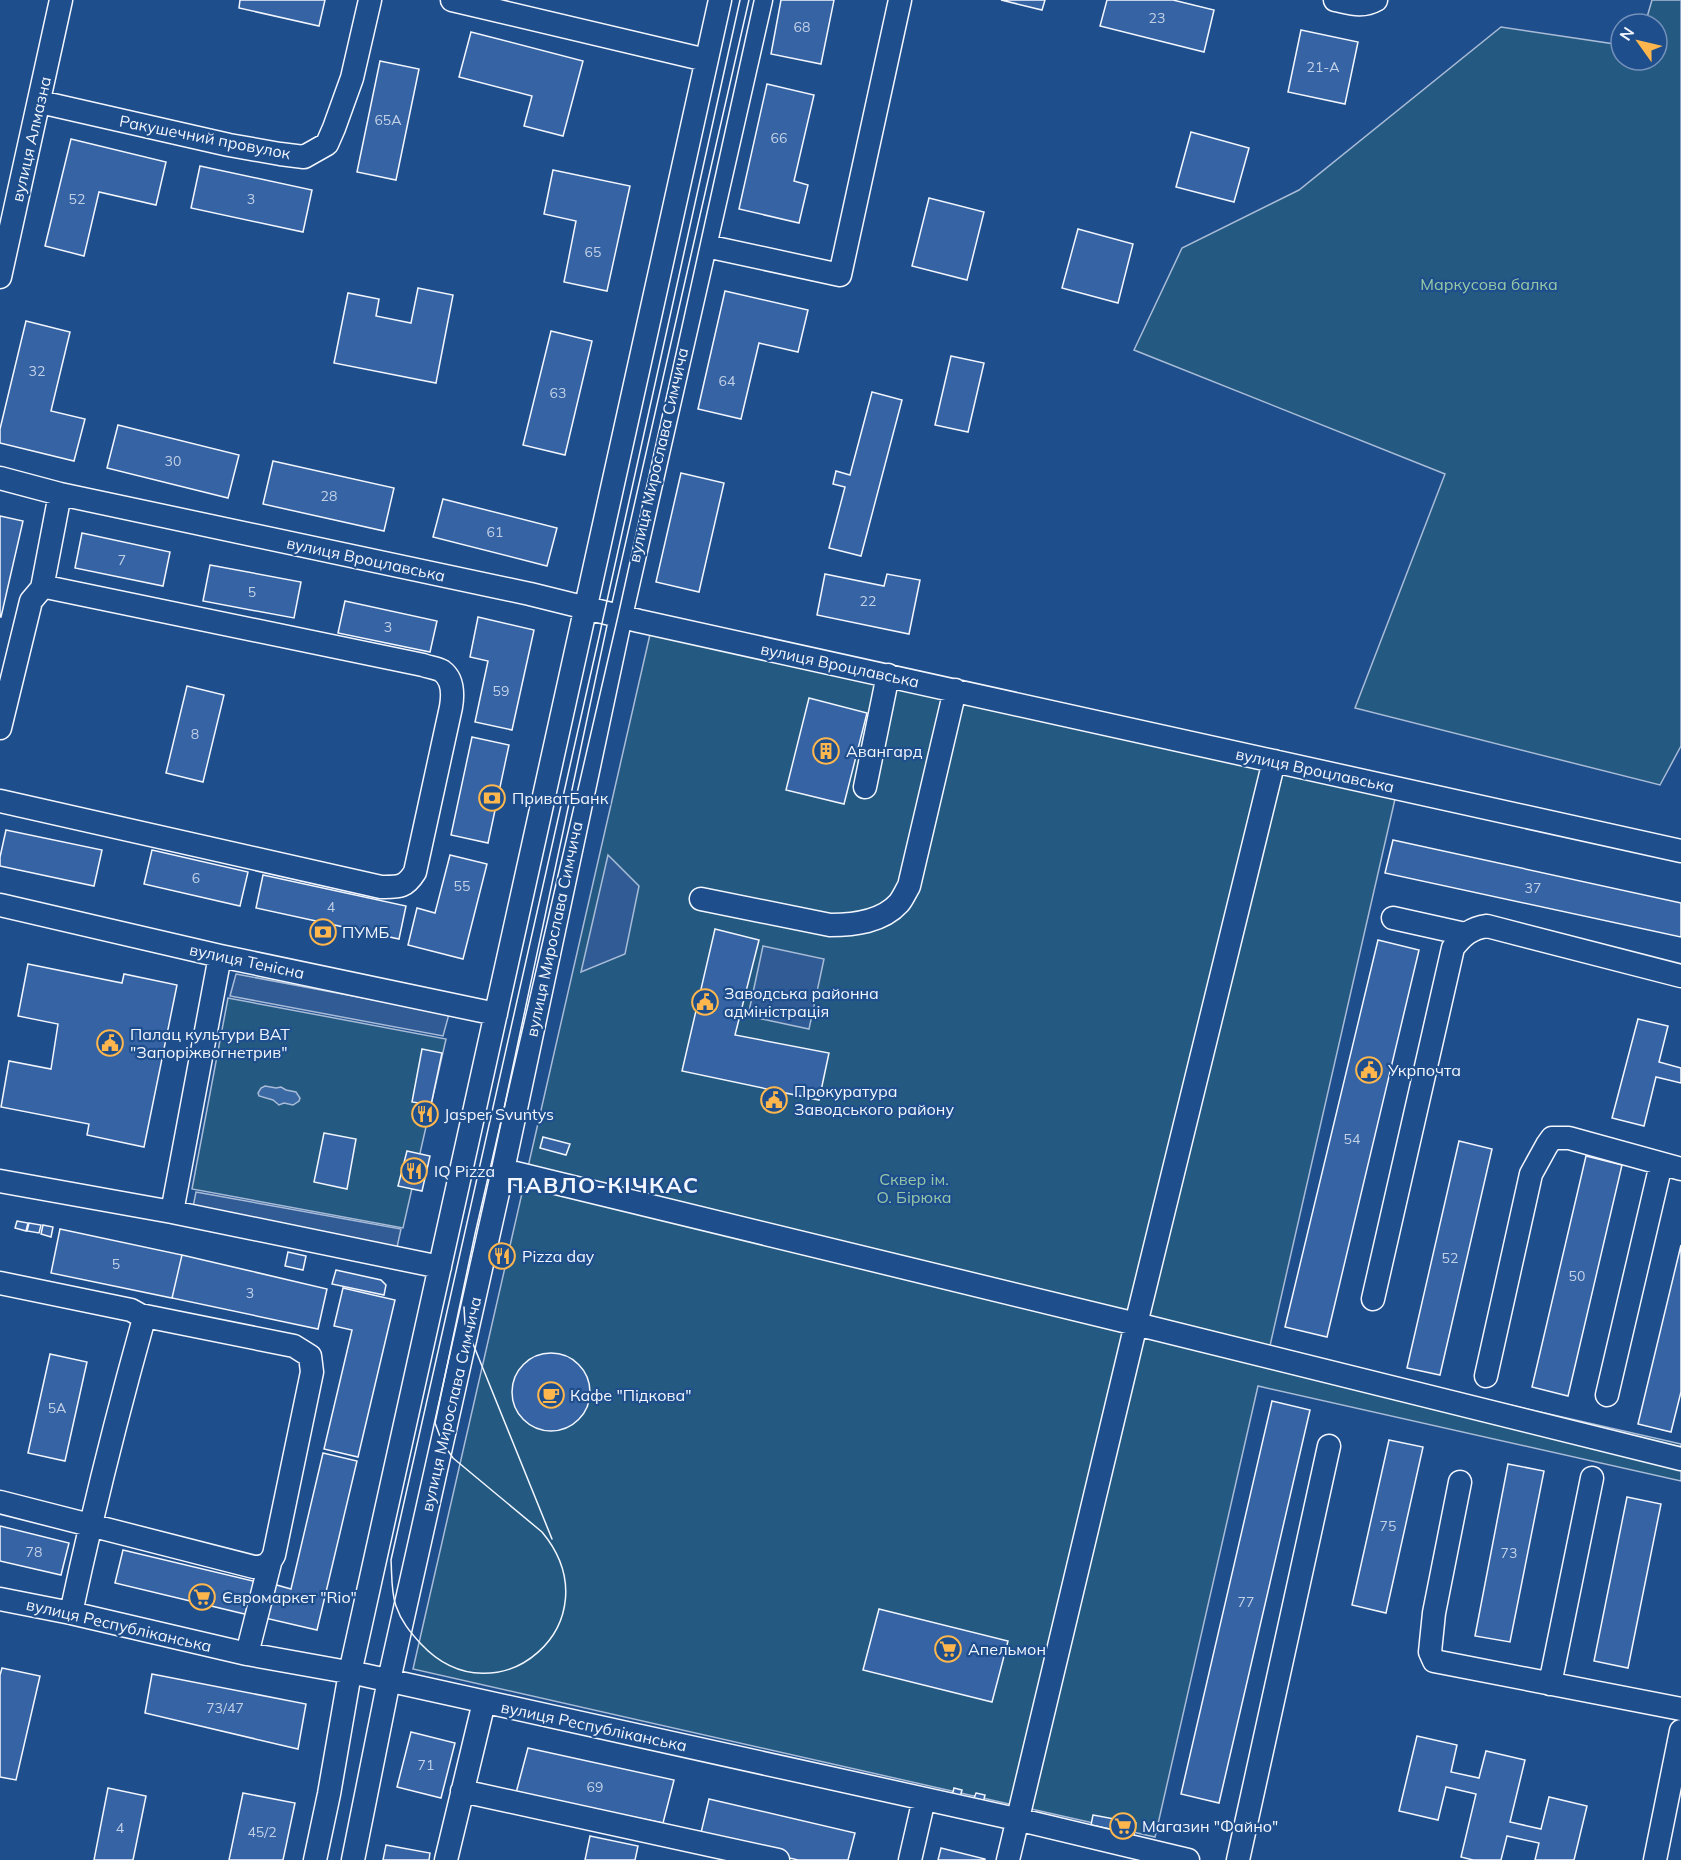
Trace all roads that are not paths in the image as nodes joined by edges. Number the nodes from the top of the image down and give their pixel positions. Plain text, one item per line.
1 (61, 0) edge
2 (369, 0) edge
3 (452, 0) edge
4 (720, 0) edge
5 (761, 0) edge
6 (900, 0) edge
7 (1335, 0) edge
8 (1367, 3) edge
9 (706, 60) junction
10 (40, 102) junction
11 (706, 246) junction
12 (0, 277) edge
13 (0, 478) edge
14 (60, 494) junction
15 (42, 588) junction
16 (584, 608) junction
17 (621, 616) junction
18 (888, 675) junction
19 (955, 690) junction
20 (0, 728) edge
21 (1274, 761) junction
22 (865, 788) dead end
23 (0, 801) edge
24 (1681, 851) edge
25 (701, 899) dead end
26 (0, 905) edge
27 (1393, 918) dead end
28 (1465, 934) junction
29 (220, 956) junction
30 (1681, 976) edge
31 (495, 1014) junction
32 (1671, 1166) edge
33 (515, 1173) dead end
34 (0, 1181) edge
35 (172, 1212) junction
36 (440, 1267) junction
37 (0, 1283) edge
38 (1373, 1299) dead end
39 (140, 1315) junction
40 (1136, 1324) junction
41 (1486, 1376) dead end
42 (1607, 1395) dead end
43 (1329, 1446) dead end
44 (1681, 1459) edge
45 (1592, 1478) dead end
46 (1461, 1482) dead end
47 (0, 1502) edge
48 (90, 1524) junction
49 (270, 1563) junction
50 (0, 1599) edge
51 (71, 1613) junction
52 (247, 1654) junction
53 (350, 1673) junction
54 (389, 1680) junction
55 (1550, 1684) junction
56 (484, 1702) junction
57 (1681, 1709) edge
58 (1681, 1731) edge
59 (462, 1791) junction
60 (924, 1799) junction
61 (1016, 1820) junction
62 (315, 1860) edge
63 (353, 1860) edge
64 (446, 1860) edge
65 (778, 1860) edge
66 (910, 1860) edge
67 (1008, 1860) edge
68 (1188, 1860) edge
69 (1238, 1860) edge
70 (1655, 1860) edge

1 - 10 street, вулиця Алмазна
2 - 10 street, Ракушечний провулок
3 - 9 street
4 - 9 street
5 - 11 street, вулиця Мирослава Симчича
6 - 11 street
7 - 8 street
9 - 16 street
10 - 12 street, вулиця Алмазна
11 - 17 street, вулиця Мирослава Симчича
13 - 14 street, вулиця Вроцлавська
14 - 15 street
14 - 16 street, вулиця Вроцлавська
15 - 20 street
15 - 23 street
16 - 17 street, вулиця Вроцлавська
16 - 31 street
17 - 18 street, вулиця Вроцлавська
17 - 54 street, вулиця Мирослава Симчича
18 - 19 street, вулиця Вроцлавська
18 - 22 street
19 - 21 street, вулиця Вроцлавська
19 - 25 street
21 - 24 street, вулиця Вроцлавська
21 - 40 street
26 - 29 street, вулиця Тенісна
27 - 28 street
28 - 30 street
28 - 38 street
29 - 31 street, вулиця Тенісна
29 - 35 street
31 - 36 street
32 - 41 street
32 - 42 street
33 - 40 street
34 - 35 street
35 - 36 street
36 - 53 street
37 - 39 street
39 - 48 street
39 - 49 street
40 - 44 street
40 - 61 street
43 - 69 street
45 - 55 street
46 - 55 street
47 - 48 street
48 - 49 street
48 - 51 street
49 - 52 street
50 - 51 street, вулиця Республіканська
51 - 52 street, вулиця Республіканська
52 - 53 street, вулиця Республіканська
53 - 54 street, вулиця Республіканська
53 - 62 street
54 - 56 street, вулиця Республіканська
54 - 63 street, вулиця Мирослава Симчича
55 - 57 street
56 - 59 street
56 - 60 street, вулиця Республіканська
58 - 70 street
59 - 64 street
59 - 65 street
60 - 61 street, вулиця Республіканська
60 - 66 street
61 - 67 street
61 - 68 street, вулиця Республіканська

